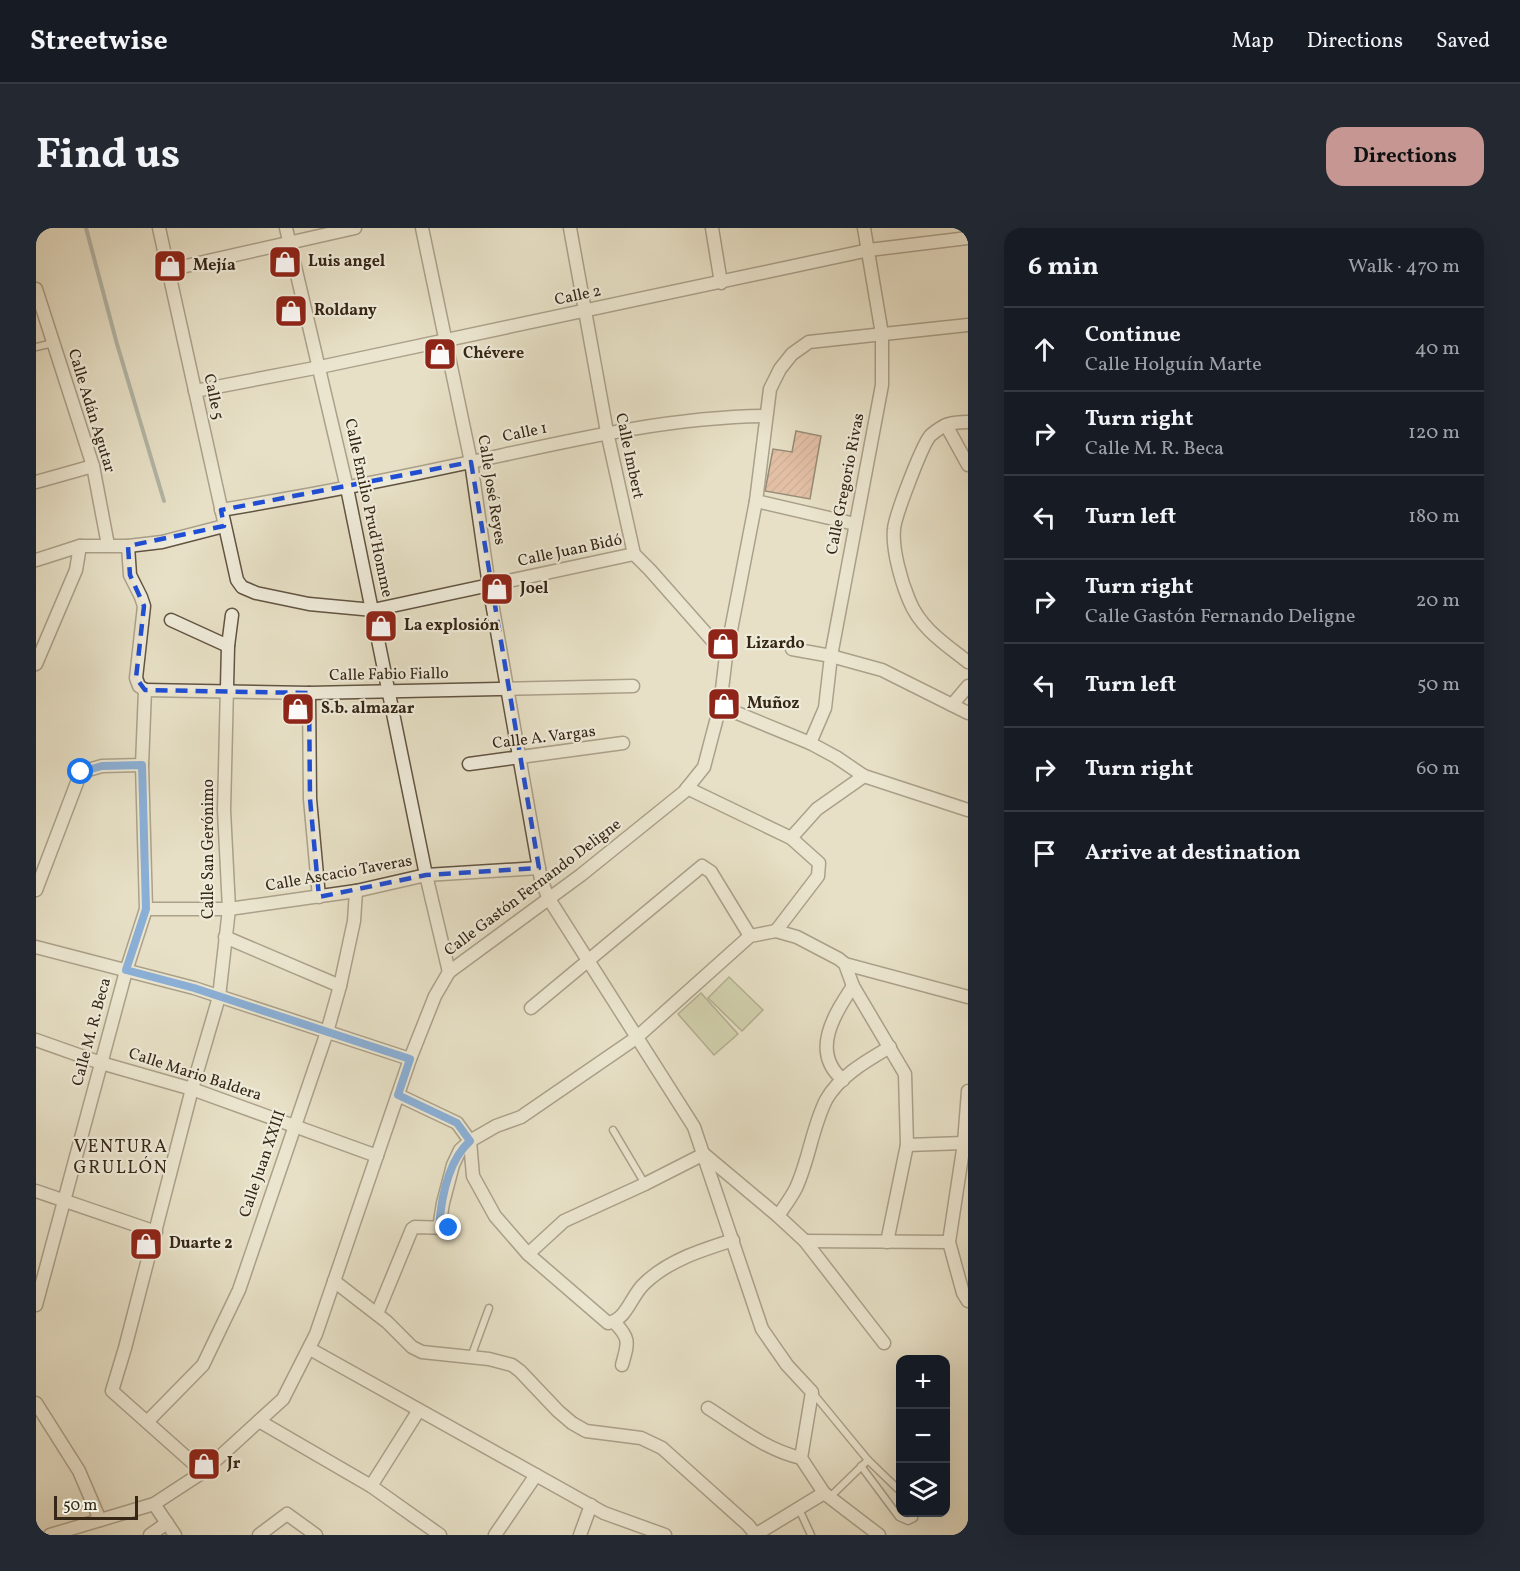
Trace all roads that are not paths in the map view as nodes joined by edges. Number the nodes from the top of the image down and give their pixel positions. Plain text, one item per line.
1 (159, 228) edge
2 (286, 228) edge
3 (355, 228) edge
4 (422, 228) edge
5 (571, 228) edge
6 (712, 228) edge
7 (864, 228) edge
8 (968, 238) edge
9 (289, 241) junction
10 (869, 250) junction
11 (168, 270) junction
12 (722, 282) junction
13 (36, 289) edge
14 (586, 311) junction
15 (968, 325) edge
16 (882, 334) junction
17 (445, 339) junction
18 (53, 342) junction
19 (36, 347) edge
20 (320, 368) junction
21 (195, 391) junction
22 (766, 416) junction
23 (968, 422) edge
24 (946, 425) junction
25 (607, 432) junction
26 (471, 462) junction
27 (968, 465) edge
28 (93, 466) junction
29 (36, 482) edge
30 (347, 488) junction
31 (756, 501) junction
32 (221, 510) junction
33 (855, 524) junction
34 (224, 526) junction
35 (108, 545) junction
36 (80, 546) junction
37 (128, 546) junction
38 (634, 554) junction
39 (36, 560) edge
40 (236, 572) joint
41 (489, 586) junction
42 (373, 610) junction
43 (232, 615) dead end
44 (171, 620) dead end
45 (228, 646) junction
46 (792, 649) dead end
47 (726, 656) junction
48 (831, 656) junction
49 (968, 662) edge
50 (36, 664) edge
51 (633, 686) dead end
52 (968, 686) edge
53 (508, 689) junction
54 (145, 690) junction
55 (388, 690) junction
56 (227, 692) junction
57 (309, 693) junction
58 (952, 705) junction
59 (720, 706) junction
60 (968, 713) edge
61 (623, 743) dead end
62 (810, 743) junction
63 (520, 756) junction
64 (469, 764) dead end
65 (142, 765) junction
66 (864, 776) junction
67 (687, 788) junction
68 (968, 810) edge
69 (792, 838) junction
70 (539, 868) junction
71 (426, 875) junction
72 (36, 890) edge
73 (356, 891) junction
74 (319, 897) junction
75 (549, 899) junction
76 (146, 909) junction
77 (228, 909) junction
78 (776, 931) junction
79 (750, 936) junction
80 (225, 937) junction
81 (36, 947) edge
82 (588, 960) junction
83 (845, 964) junction
84 (126, 970) junction
85 (449, 972) junction
86 (340, 986) junction
87 (853, 986) junction
88 (219, 997) junction
89 (968, 997) edge
90 (531, 1008) dead end
91 (327, 1032) junction
92 (636, 1038) junction
93 (36, 1040) edge
94 (890, 1047) junction
95 (410, 1059) junction
96 (101, 1063) junction
97 (843, 1080) junction
98 (192, 1089) junction
99 (968, 1091) edge
100 (398, 1095) junction
101 (294, 1126) junction
102 (614, 1130) dead end
103 (470, 1141) junction
104 (964, 1143) junction
105 (907, 1144) junction
106 (704, 1154) junction
107 (377, 1156) junction
108 (645, 1184) junction
109 (36, 1191) edge
110 (64, 1201) junction
111 (778, 1216) junction
112 (156, 1232) junction
113 (733, 1239) junction
114 (805, 1241) junction
115 (887, 1242) junction
116 (949, 1242) junction
117 (528, 1254) junction
118 (334, 1281) junction
119 (968, 1301) edge
120 (36, 1305) edge
121 (489, 1308) dead end
122 (377, 1314) junction
123 (614, 1322) junction
124 (884, 1343) dead end
125 (310, 1349) junction
126 (471, 1357) junction
127 (622, 1365) dead end
128 (812, 1392) junction
129 (36, 1403) edge
130 (708, 1408) dead end
131 (419, 1410) junction
132 (259, 1421) junction
133 (147, 1422) junction
134 (801, 1458) junction
135 (868, 1460) junction
136 (861, 1466) junction
137 (203, 1472) junction
138 (536, 1475) junction
139 (371, 1486) junction
140 (896, 1487) edge
141 (827, 1495) junction
142 (153, 1504) junction
143 (591, 1505) junction
144 (799, 1509) junction
145 (896, 1513) edge
146 (899, 1517) edge
147 (914, 1517) edge
148 (100, 1520) junction
149 (167, 1523) junction
150 (50, 1535) edge
151 (150, 1535) edge
152 (175, 1535) edge
153 (259, 1535) edge
154 (316, 1535) edge
155 (440, 1535) edge
156 (495, 1535) edge
157 (580, 1535) edge
158 (663, 1535) edge
159 (756, 1535) edge
160 (811, 1535) edge
161 (879, 1535) edge

1 - 11 street, Calle 5
2 - 9 street, Calle Emilio Prud'Homme
3 - 9 street
4 - 17 street, Calle José Reyes
5 - 14 street, Calle Imbert
6 - 12 street
7 - 10 street, Calle Gregorio Rivas
8 - 10 street, Calle 2
9 - 11 street
9 - 20 street, Calle Emilio Prud'Homme
10 - 12 street, Calle 2
10 - 16 street, Calle Gregorio Rivas
11 - 21 street, Calle 5
12 - 14 street, Calle 2
13 - 18 street, Calle Adán Agutar
14 - 17 street, Calle 2
14 - 25 street, Calle Imbert
15 - 16 street, Calle Gastón Fernando Deligne
16 - 22 street, Calle Gastón Fernando Deligne
16 - 33 street, Calle Gregorio Rivas
17 - 20 street, Calle 2
17 - 26 street, Calle José Reyes
18 - 19 lane
18 - 28 street, Calle Adán Agutar
20 - 21 street, Calle 2
20 - 30 street, Calle Emilio Prud'Homme
21 - 32 street, Calle 5
22 - 25 street, Calle 1
22 - 31 street, Calle Gastón Fernando Deligne
23 - 24 street
24 - 27 street
24 - 49 street
25 - 26 street, Calle 1
25 - 38 street, Calle Imbert
26 - 30 street, Calle 1
26 - 41 street, Calle José Reyes
28 - 29 street
28 - 35 street, Calle Adán Agutar
30 - 32 street, Calle 1
30 - 42 street, Calle Emilio Prud'Homme
31 - 33 street
31 - 47 street, Calle Gastón Fernando Deligne
32 - 34 street, Calle 5
33 - 48 street, Calle Gregorio Rivas
34 - 37 street
34 - 40 street, Calle 5
35 - 36 street
35 - 37 street
36 - 39 street
36 - 50 street
37 - 54 street, Calle M. R. Beca
38 - 41 street, Calle Juan Bidó
38 - 47 street
40 - 42 street, Calle Juan Bidó
41 - 42 street, Calle Juan Bidó
41 - 53 street, Calle José Reyes
42 - 55 street, Calle Emilio Prud'Homme
43 - 45 street, Calle San Gerónimo
44 - 45 street
45 - 56 street, Calle San Gerónimo
46 - 48 street
47 - 59 street, Calle Gastón Fernando Deligne
48 - 58 street
48 - 62 street, Calle Gregorio Rivas
51 - 53 street, Calle Fabio Fiallo
52 - 58 street
53 - 55 street, Calle Fabio Fiallo
53 - 63 street, Calle José Reyes
54 - 56 street, Calle Fabio Fiallo
54 - 65 street, Calle M. R. Beca
55 - 57 street, Calle Fabio Fiallo
55 - 71 street, Calle Emilio Prud'Homme
56 - 57 street, Calle Fabio Fiallo
56 - 77 street, Calle San Gerónimo
57 - 74 street
58 - 60 street
59 - 62 street
59 - 67 street, Calle Gastón Fernando Deligne
61 - 63 street, Calle A. Vargas
62 - 66 street
63 - 64 street, Calle A. Vargas
63 - 70 street, Calle José Reyes
65 - 72 street
65 - 76 street, Calle M. R. Beca
66 - 68 street
66 - 69 street
67 - 69 street
67 - 75 street, Calle Gastón Fernando Deligne
69 - 78 street
70 - 71 street, Calle Ascacio Taveras
70 - 75 street, Calle José Reyes
71 - 73 street, Calle Ascacio Taveras
71 - 85 street, Calle Emilio Prud'Homme
73 - 74 street, Calle Ascacio Taveras
73 - 86 street, Calle Juan XXIII
74 - 77 street, Calle Ascacio Taveras
75 - 82 street, Calle José Reyes
75 - 85 street, Calle Gastón Fernando Deligne
76 - 77 street, Calle Ascacio Taveras
76 - 84 street, Calle M. R. Beca
77 - 80 street, Calle San Gerónimo
78 - 79 street
78 - 83 street
79 - 82 street
79 - 92 street
80 - 86 street
80 - 88 street, Calle San Gerónimo
81 - 84 street
82 - 90 street
82 - 92 street, Calle José Reyes
83 - 87 street
83 - 89 street
84 - 88 street
84 - 96 street, Calle M. R. Beca
85 - 95 street, Calle Gastón Fernando Deligne
86 - 91 street, Calle Juan XXIII
87 - 94 street
87 - 97 street
88 - 91 street
88 - 98 street, Calle San Gerónimo
91 - 95 street
91 - 101 street, Calle Juan XXIII
92 - 103 street
92 - 106 street, Calle José Reyes
93 - 96 street, Calle Mario Baldera
94 - 97 street
94 - 105 street
95 - 100 street, Calle Gastón Fernando Deligne
96 - 98 street, Calle Mario Baldera
96 - 110 street, Calle M. R. Beca
97 - 111 street
98 - 101 street, Calle Mario Baldera
98 - 112 street, Calle San Gerónimo
99 - 104 street
100 - 103 street
100 - 107 street, Calle Gastón Fernando Deligne
101 - 107 street, Calle Mario Baldera
101 - 133 street, Calle Juan XXIII
102 - 108 lane
103 - 117 street
103 - 122 street
104 - 105 street
104 - 116 street
105 - 115 street
106 - 108 street
106 - 111 street
106 - 113 street, Calle José Reyes
107 - 118 street, Calle Gastón Fernando Deligne
108 - 117 street
109 - 110 street
110 - 112 street
110 - 120 street, Calle M. R. Beca
111 - 114 street
112 - 133 street, Calle San Gerónimo
113 - 123 street
113 - 128 street, Calle José Reyes
114 - 115 street
114 - 124 street
115 - 116 street
116 - 119 street
117 - 123 street
118 - 122 street
118 - 125 street, Calle Gastón Fernando Deligne
121 - 126 lane
122 - 126 street
123 - 127 street
125 - 131 street
125 - 132 street, Calle Gastón Fernando Deligne
126 - 159 street
128 - 134 street
128 - 135 lane
129 - 148 street
130 - 134 street
131 - 138 street
131 - 139 street
132 - 137 street, Calle Gastón Fernando Deligne
132 - 139 street
133 - 137 street
134 - 141 street
135 - 136 lane
135 - 140 lane
136 - 141 lane
136 - 145 lane
137 - 142 street, Calle Gastón Fernando Deligne
138 - 143 street
138 - 156 street
139 - 155 street
141 - 144 street
141 - 161 street
142 - 148 street, Calle Gastón Fernando Deligne
142 - 149 street
143 - 157 street
143 - 158 street
144 - 159 street
144 - 160 lane
146 - 147 lane
148 - 150 street, Calle Gastón Fernando Deligne
149 - 151 street
149 - 152 street
153 - 154 street

